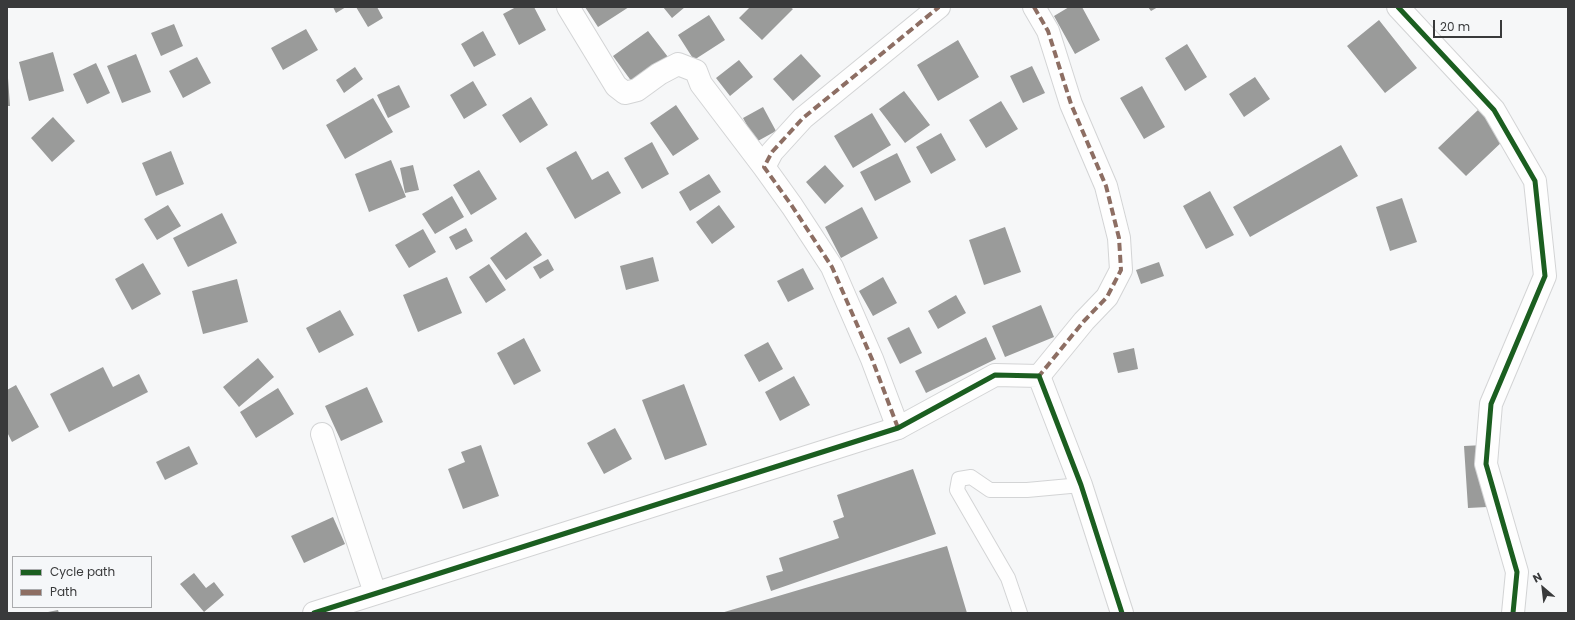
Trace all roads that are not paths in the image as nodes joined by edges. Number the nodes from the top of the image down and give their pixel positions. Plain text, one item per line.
1 (568, 7) edge
2 (939, 7) edge
3 (1034, 7) edge
4 (1398, 7) edge
5 (764, 167) junction
6 (1039, 376) junction
7 (898, 428) junction
8 (322, 434) dead end
9 (1081, 485) junction
10 (375, 593) junction
11 (314, 613) edge
12 (1020, 613) edge
13 (1122, 613) edge
14 (1513, 613) edge

1 - 5 street
2 - 5 street
3 - 6 street
4 - 14 street
5 - 7 street
6 - 7 street
6 - 9 street
7 - 10 street
8 - 10 street
9 - 12 lane
9 - 13 street
10 - 11 street

